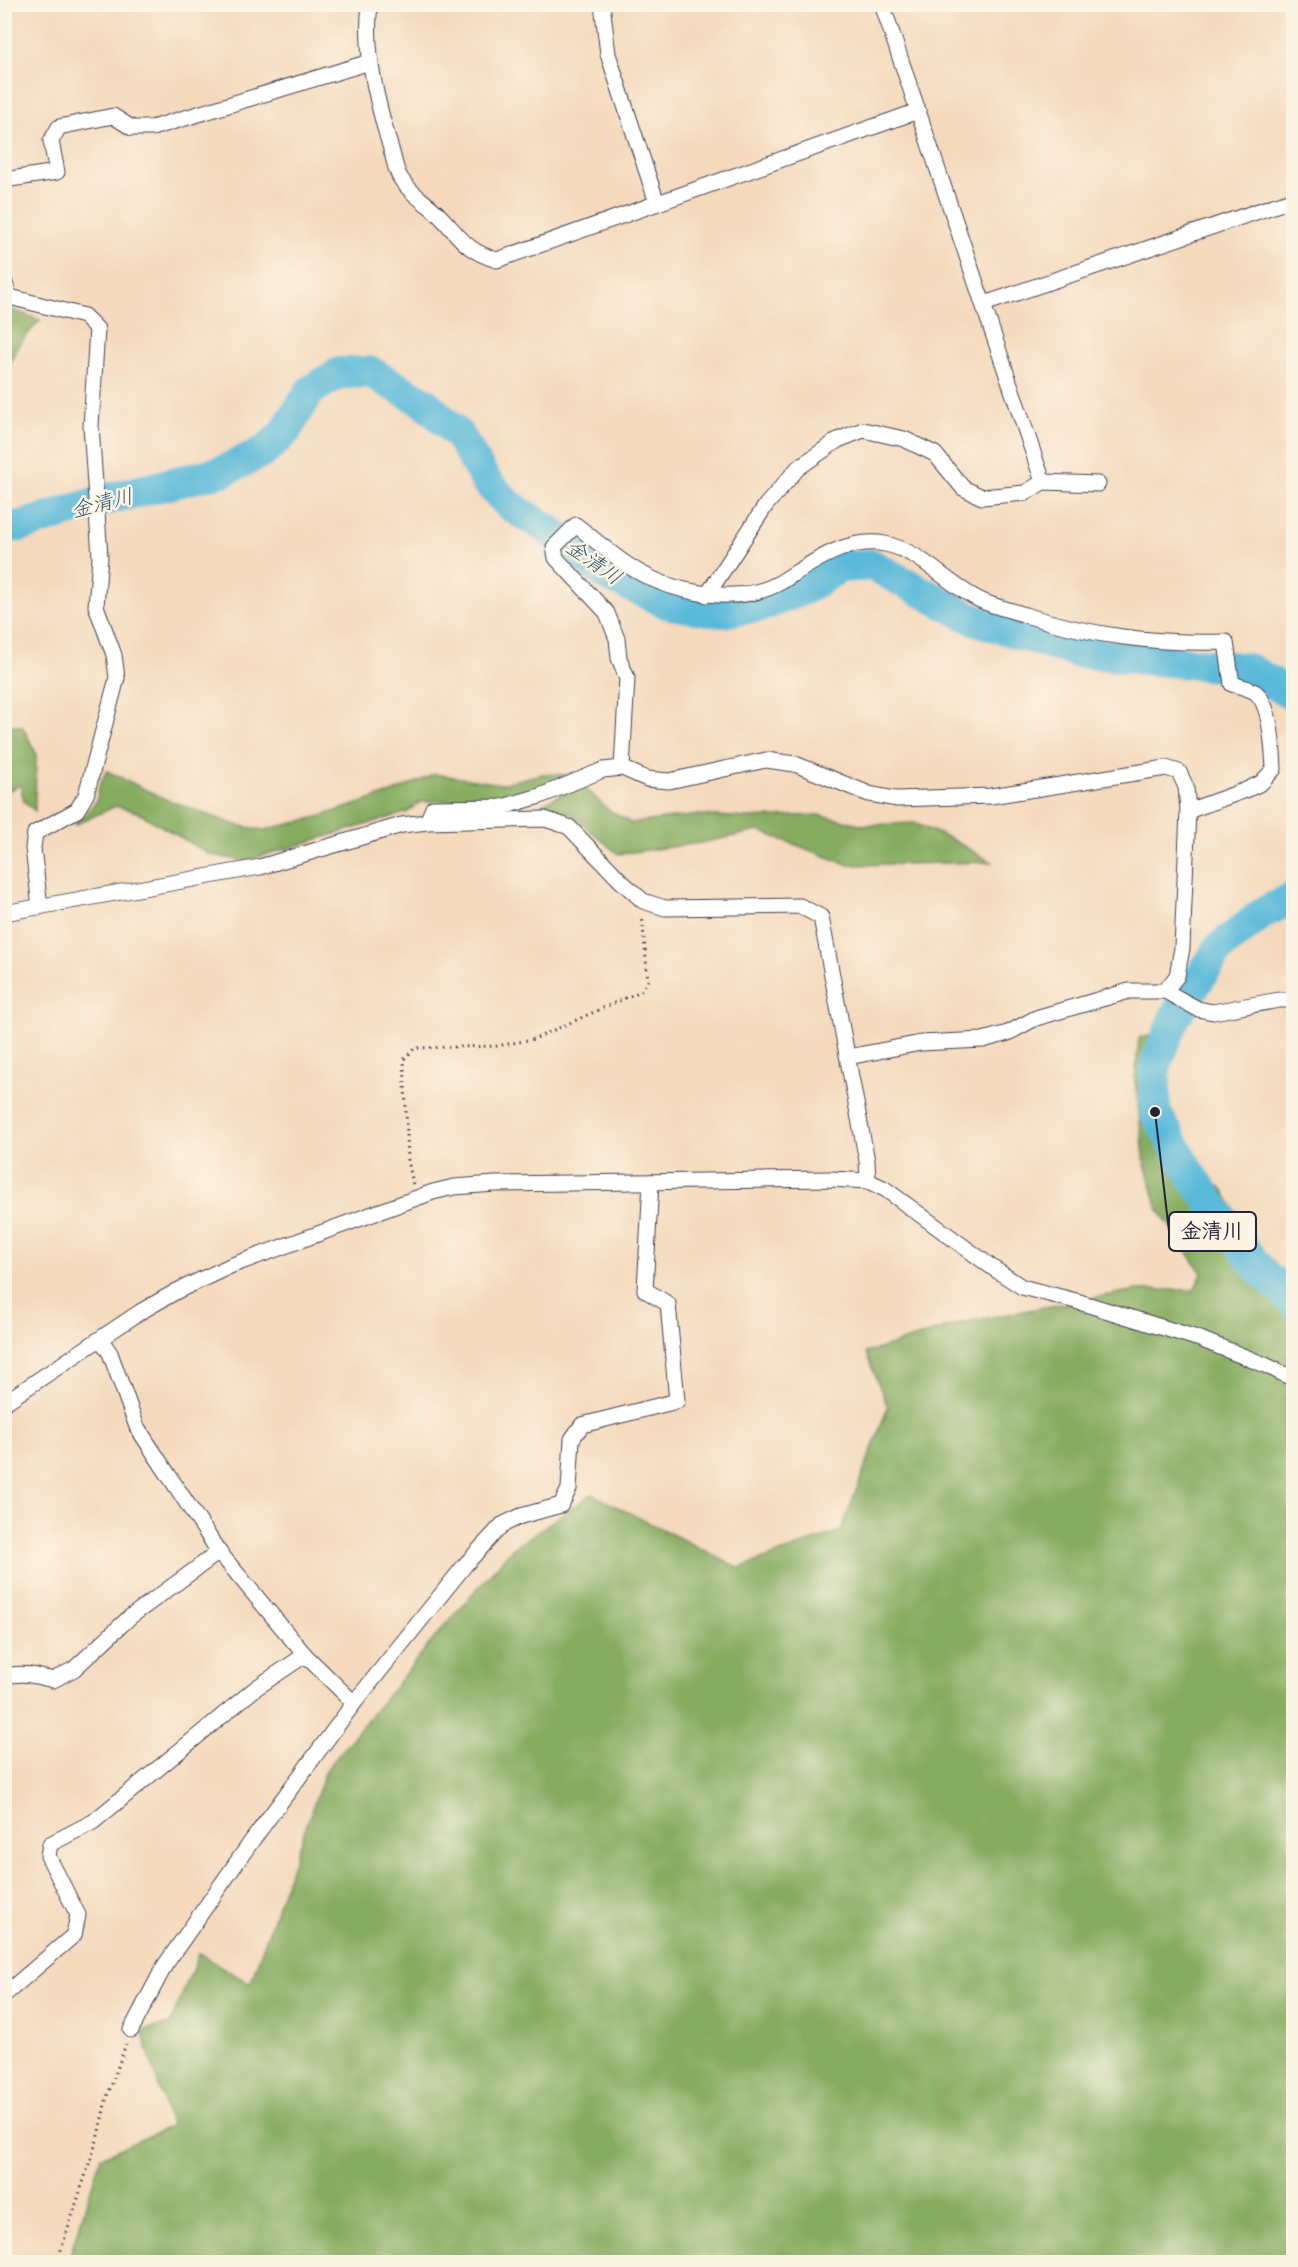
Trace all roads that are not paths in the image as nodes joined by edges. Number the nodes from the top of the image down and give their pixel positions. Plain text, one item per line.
1 (370, 4) edge
2 (602, 4) edge
3 (882, 4) edge
4 (370, 62) junction
5 (918, 111) junction
6 (4, 180) edge
7 (1293, 199) edge
8 (657, 203) junction
9 (4, 281) edge
10 (984, 304) junction
11 (1042, 482) junction
12 (1098, 484) dead end
13 (707, 595) junction
14 (622, 768) junction
15 (1188, 811) junction
16 (428, 822) junction
17 (40, 907) junction
18 (4, 913) edge
19 (1170, 994) junction
20 (1293, 1000) edge
21 (848, 1057) junction
22 (868, 1181) junction
23 (651, 1182) junction
24 (101, 1340) junction
25 (1293, 1379) edge
26 (4, 1403) edge
27 (219, 1552) junction
28 (305, 1655) junction
29 (4, 1677) edge
30 (354, 1703) junction
31 (4, 1995) edge
32 (131, 2030) road end

1 - 4 street
2 - 8 street
3 - 5 street
4 - 6 street
4 - 8 street
5 - 8 street
5 - 10 street
7 - 10 street
9 - 17 street
10 - 11 street
11 - 12 street
11 - 13 street
13 - 14 street
13 - 15 street
14 - 15 street
14 - 16 street
15 - 19 street
16 - 17 street
16 - 21 street
17 - 18 street
19 - 20 street
19 - 21 street
21 - 22 street
22 - 23 street
22 - 25 street
23 - 24 street
23 - 30 street
24 - 26 street
24 - 27 street
27 - 28 street
27 - 29 street
28 - 30 street
28 - 31 street
30 - 32 street

